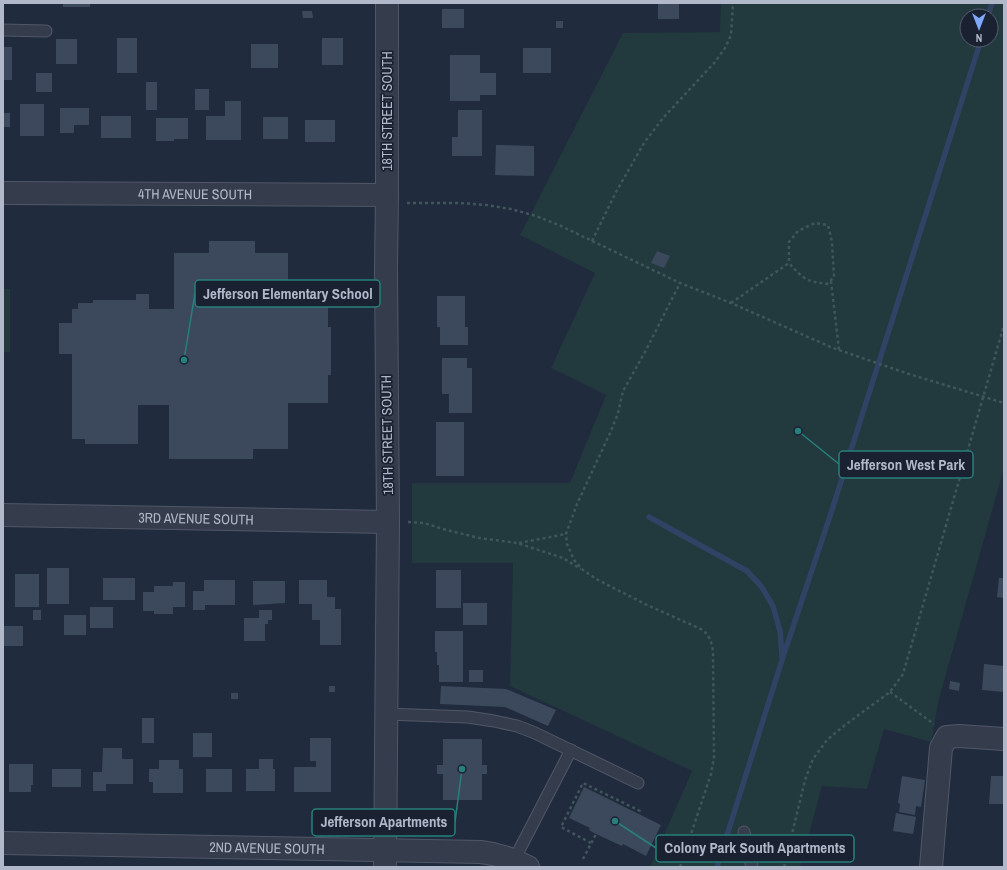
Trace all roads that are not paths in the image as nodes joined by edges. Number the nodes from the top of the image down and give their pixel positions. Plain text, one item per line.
1 (387, 3) edge
2 (3, 30) edge
3 (46, 31) dead end
4 (3, 193) edge
5 (387, 195) junction
6 (3, 515) edge
7 (388, 522) junction
8 (386, 714) junction
9 (1004, 739) edge
10 (570, 750) junction
11 (638, 783) dead end
12 (744, 832) dead end
13 (3, 842) edge
14 (385, 858) edge
15 (521, 863) edge
16 (752, 867) edge
17 (931, 867) edge

1 - 5 street, 18TH STREET SOUTH
2 - 3 lane
4 - 5 street, 4TH AVENUE SOUTH
5 - 7 street, 18TH STREET SOUTH
6 - 7 street, 3RD AVENUE SOUTH
7 - 8 street, 18TH STREET SOUTH
8 - 10 lane
8 - 14 street, 18TH STREET SOUTH
9 - 17 street
10 - 11 lane
10 - 15 lane
12 - 16 lane
13 - 14 street, 2ND AVENUE SOUTH
14 - 15 street, 2ND AVENUE SOUTH

